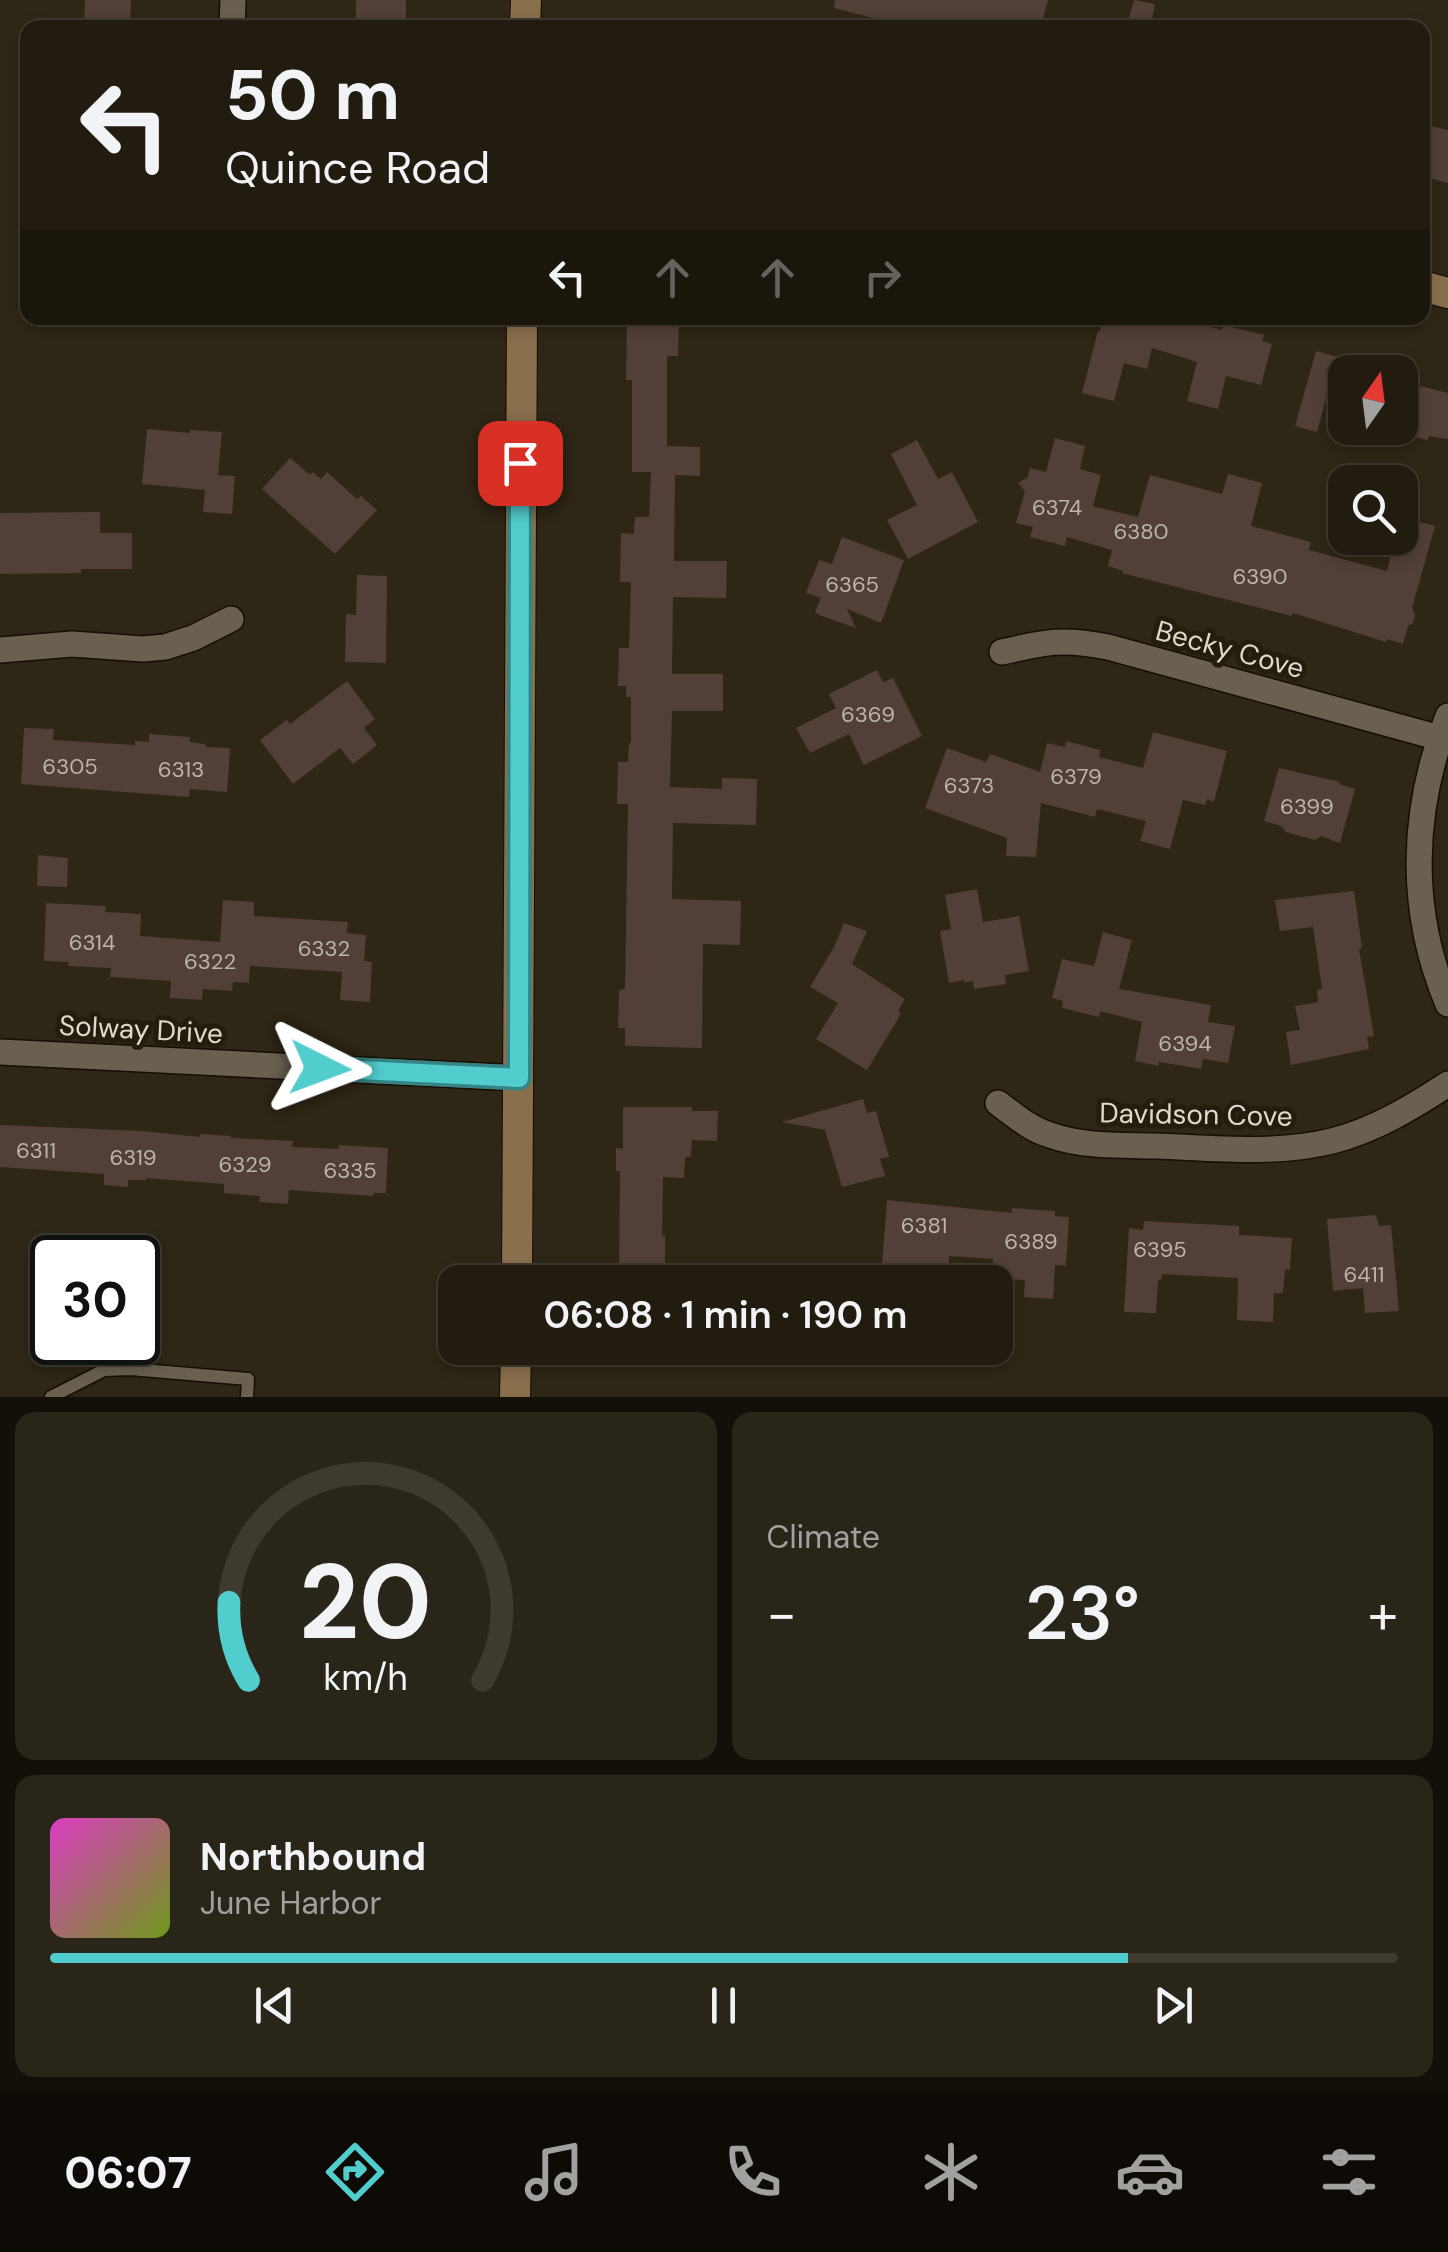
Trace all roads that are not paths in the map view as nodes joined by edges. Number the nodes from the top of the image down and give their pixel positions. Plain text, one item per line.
1 (522, 325) edge
2 (231, 619) dead end
3 (0, 650) edge
4 (1002, 652) dead end
5 (1444, 727) edge
6 (1448, 1004) edge
7 (0, 1052) edge
8 (519, 1078) junction
9 (1448, 1084) edge
10 (998, 1103) dead end
11 (517, 1265) edge
12 (516, 1365) edge
13 (52, 1397) edge
14 (247, 1397) edge
15 (515, 1397) edge

1 - 8 main road
2 - 3 street
4 - 5 street, Becky Cove
5 - 6 street
7 - 8 street, Solway Drive
8 - 11 main road
9 - 10 street, Davidson Cove
12 - 15 main road
13 - 14 lane

